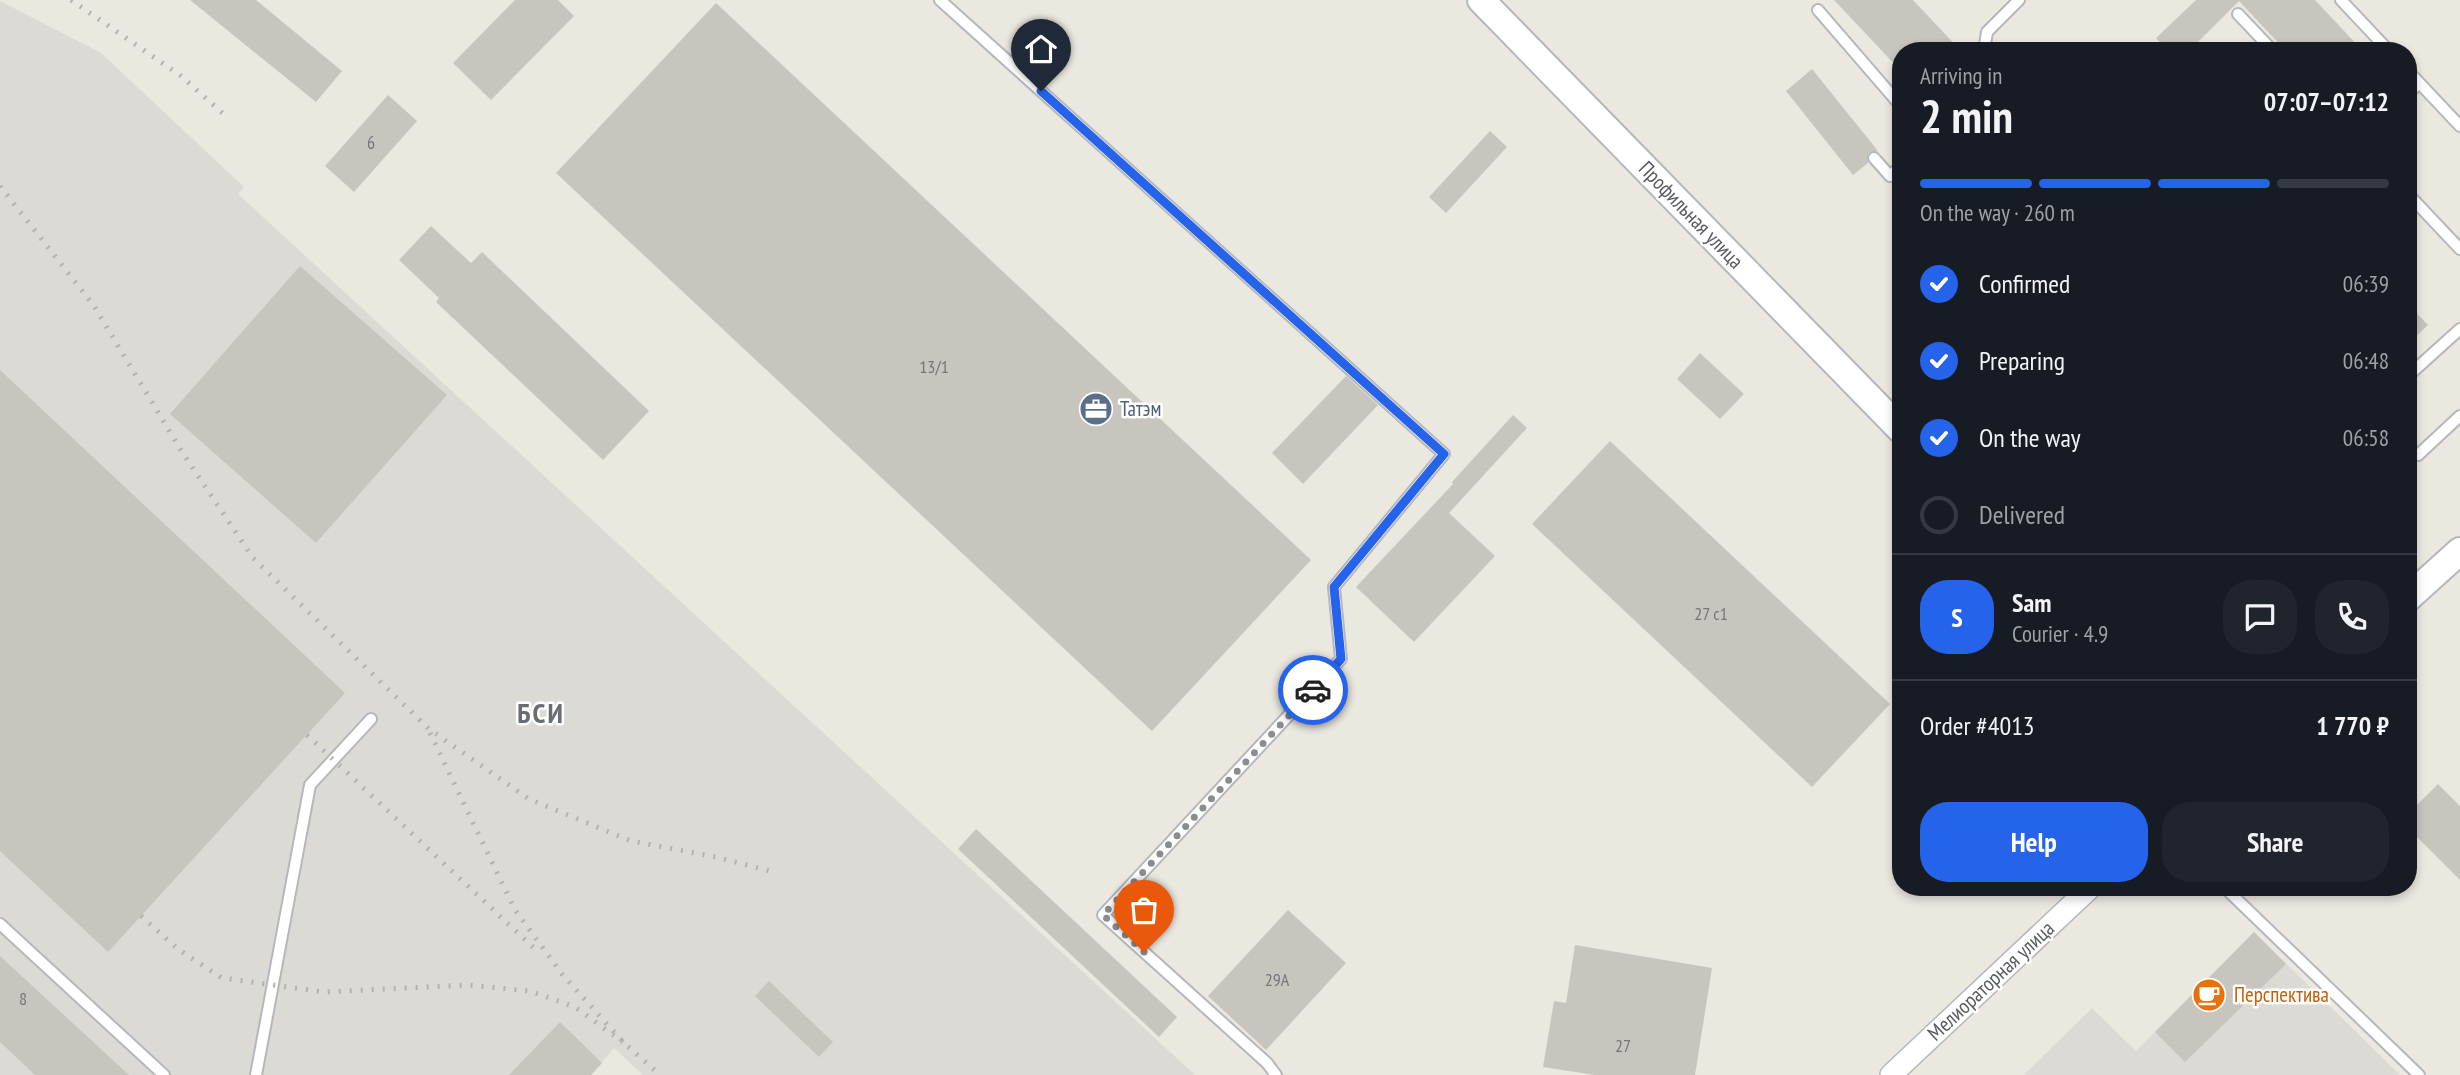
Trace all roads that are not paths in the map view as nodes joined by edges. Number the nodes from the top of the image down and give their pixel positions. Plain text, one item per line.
1 (940, 0) edge
2 (1481, 0) edge
3 (2019, 0) edge
4 (2341, 0) edge
5 (1818, 10) dead end
6 (2238, 14) dead end
7 (1985, 42) edge
8 (2264, 42) edge
9 (2381, 42) edge
10 (2419, 83) edge
11 (1892, 96) edge
12 (2460, 126) edge
13 (1874, 158) dead end
14 (1892, 174) edge
15 (2417, 204) edge
16 (2460, 249) edge
17 (2460, 329) edge
18 (2417, 368) edge
19 (2460, 416) edge
20 (1892, 421) edge
21 (2418, 455) dead end
22 (2460, 551) edge
23 (2417, 590) edge
24 (371, 719) dead end
25 (2081, 896) edge
26 (2233, 896) edge
27 (0, 924) edge
28 (164, 1075) edge
29 (256, 1075) edge
30 (1276, 1075) edge
31 (1891, 1075) edge
32 (2418, 1075) edge

1 - 30 lane
2 - 20 street, Профильная улица
3 - 7 lane
4 - 9 lane
5 - 11 lane
6 - 8 lane
10 - 12 lane
13 - 14 lane
15 - 16 lane
17 - 18 lane
19 - 21 lane
22 - 23 street
24 - 29 lane
25 - 31 street, Мелиораторная улица
26 - 32 lane
27 - 28 lane

